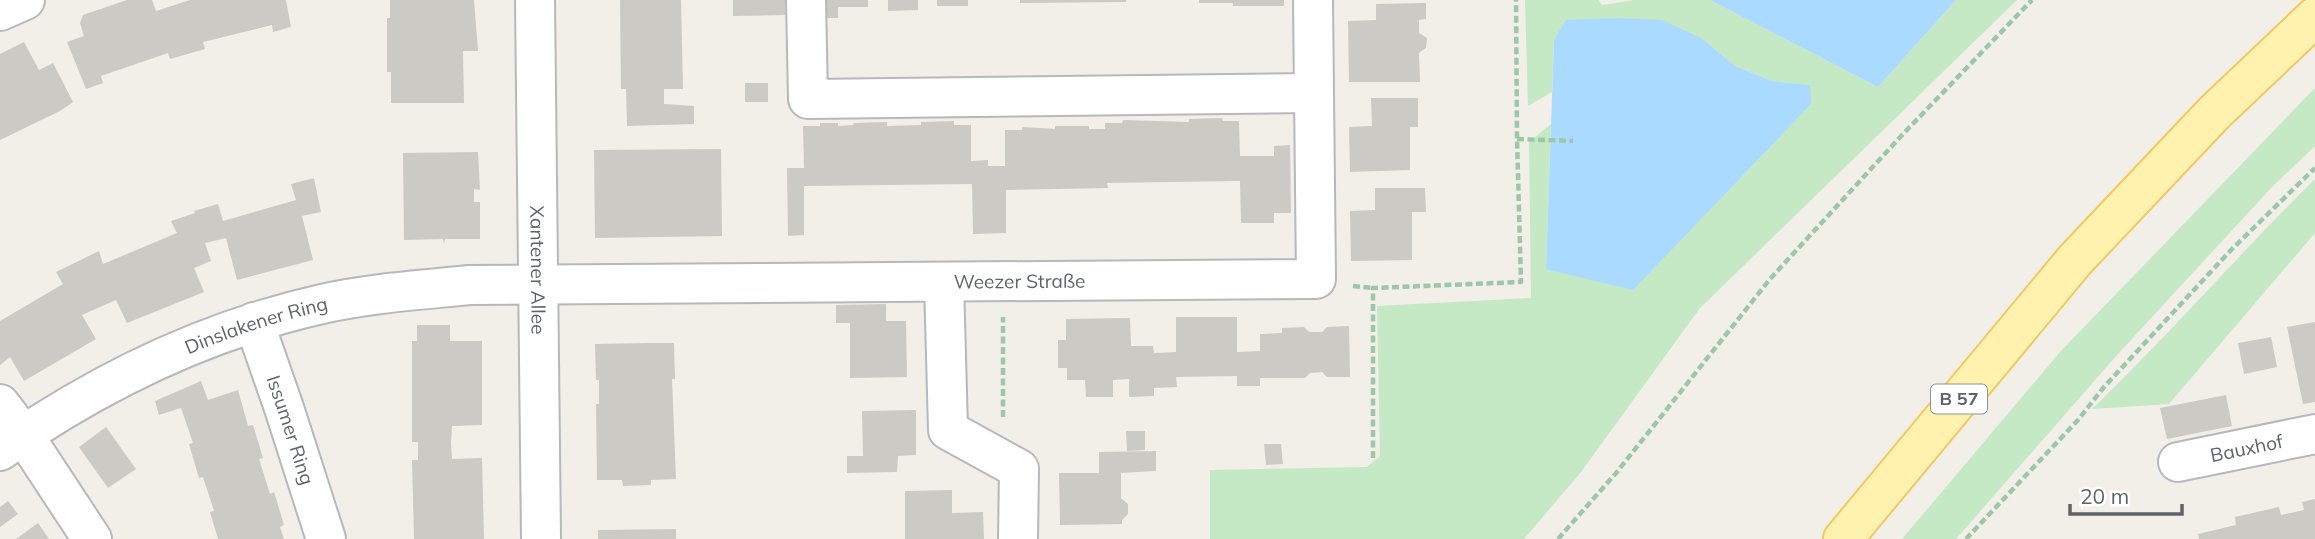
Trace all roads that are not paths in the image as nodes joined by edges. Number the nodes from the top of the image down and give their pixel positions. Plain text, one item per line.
1 (25, 0) edge
2 (535, 0) edge
3 (806, 0) edge
4 (1312, 0) edge
5 (0, 11) edge
6 (2315, 17) edge
7 (1314, 93) junction
8 (944, 282) junction
9 (537, 285) junction
10 (254, 322) junction
11 (0, 404) edge
12 (2315, 434) edge
13 (12, 443) edge
14 (2178, 462) dead end
15 (92, 539) edge
16 (326, 539) edge
17 (541, 539) edge
18 (1018, 539) edge
19 (1843, 539) edge

1 - 5 street
2 - 9 street, Xantener Allee
3 - 7 street
4 - 7 street, Weezer Straße
6 - 19 main road, B 57
7 - 8 street, Weezer Straße
8 - 9 street, Weezer Straße
8 - 18 street
9 - 10 street, Dinslakener Ring
9 - 17 street, Xantener Allee
10 - 13 street, Dinslakener Ring
10 - 16 street, Issumer Ring
11 - 13 street
12 - 14 street, Bauxhof
13 - 15 street

